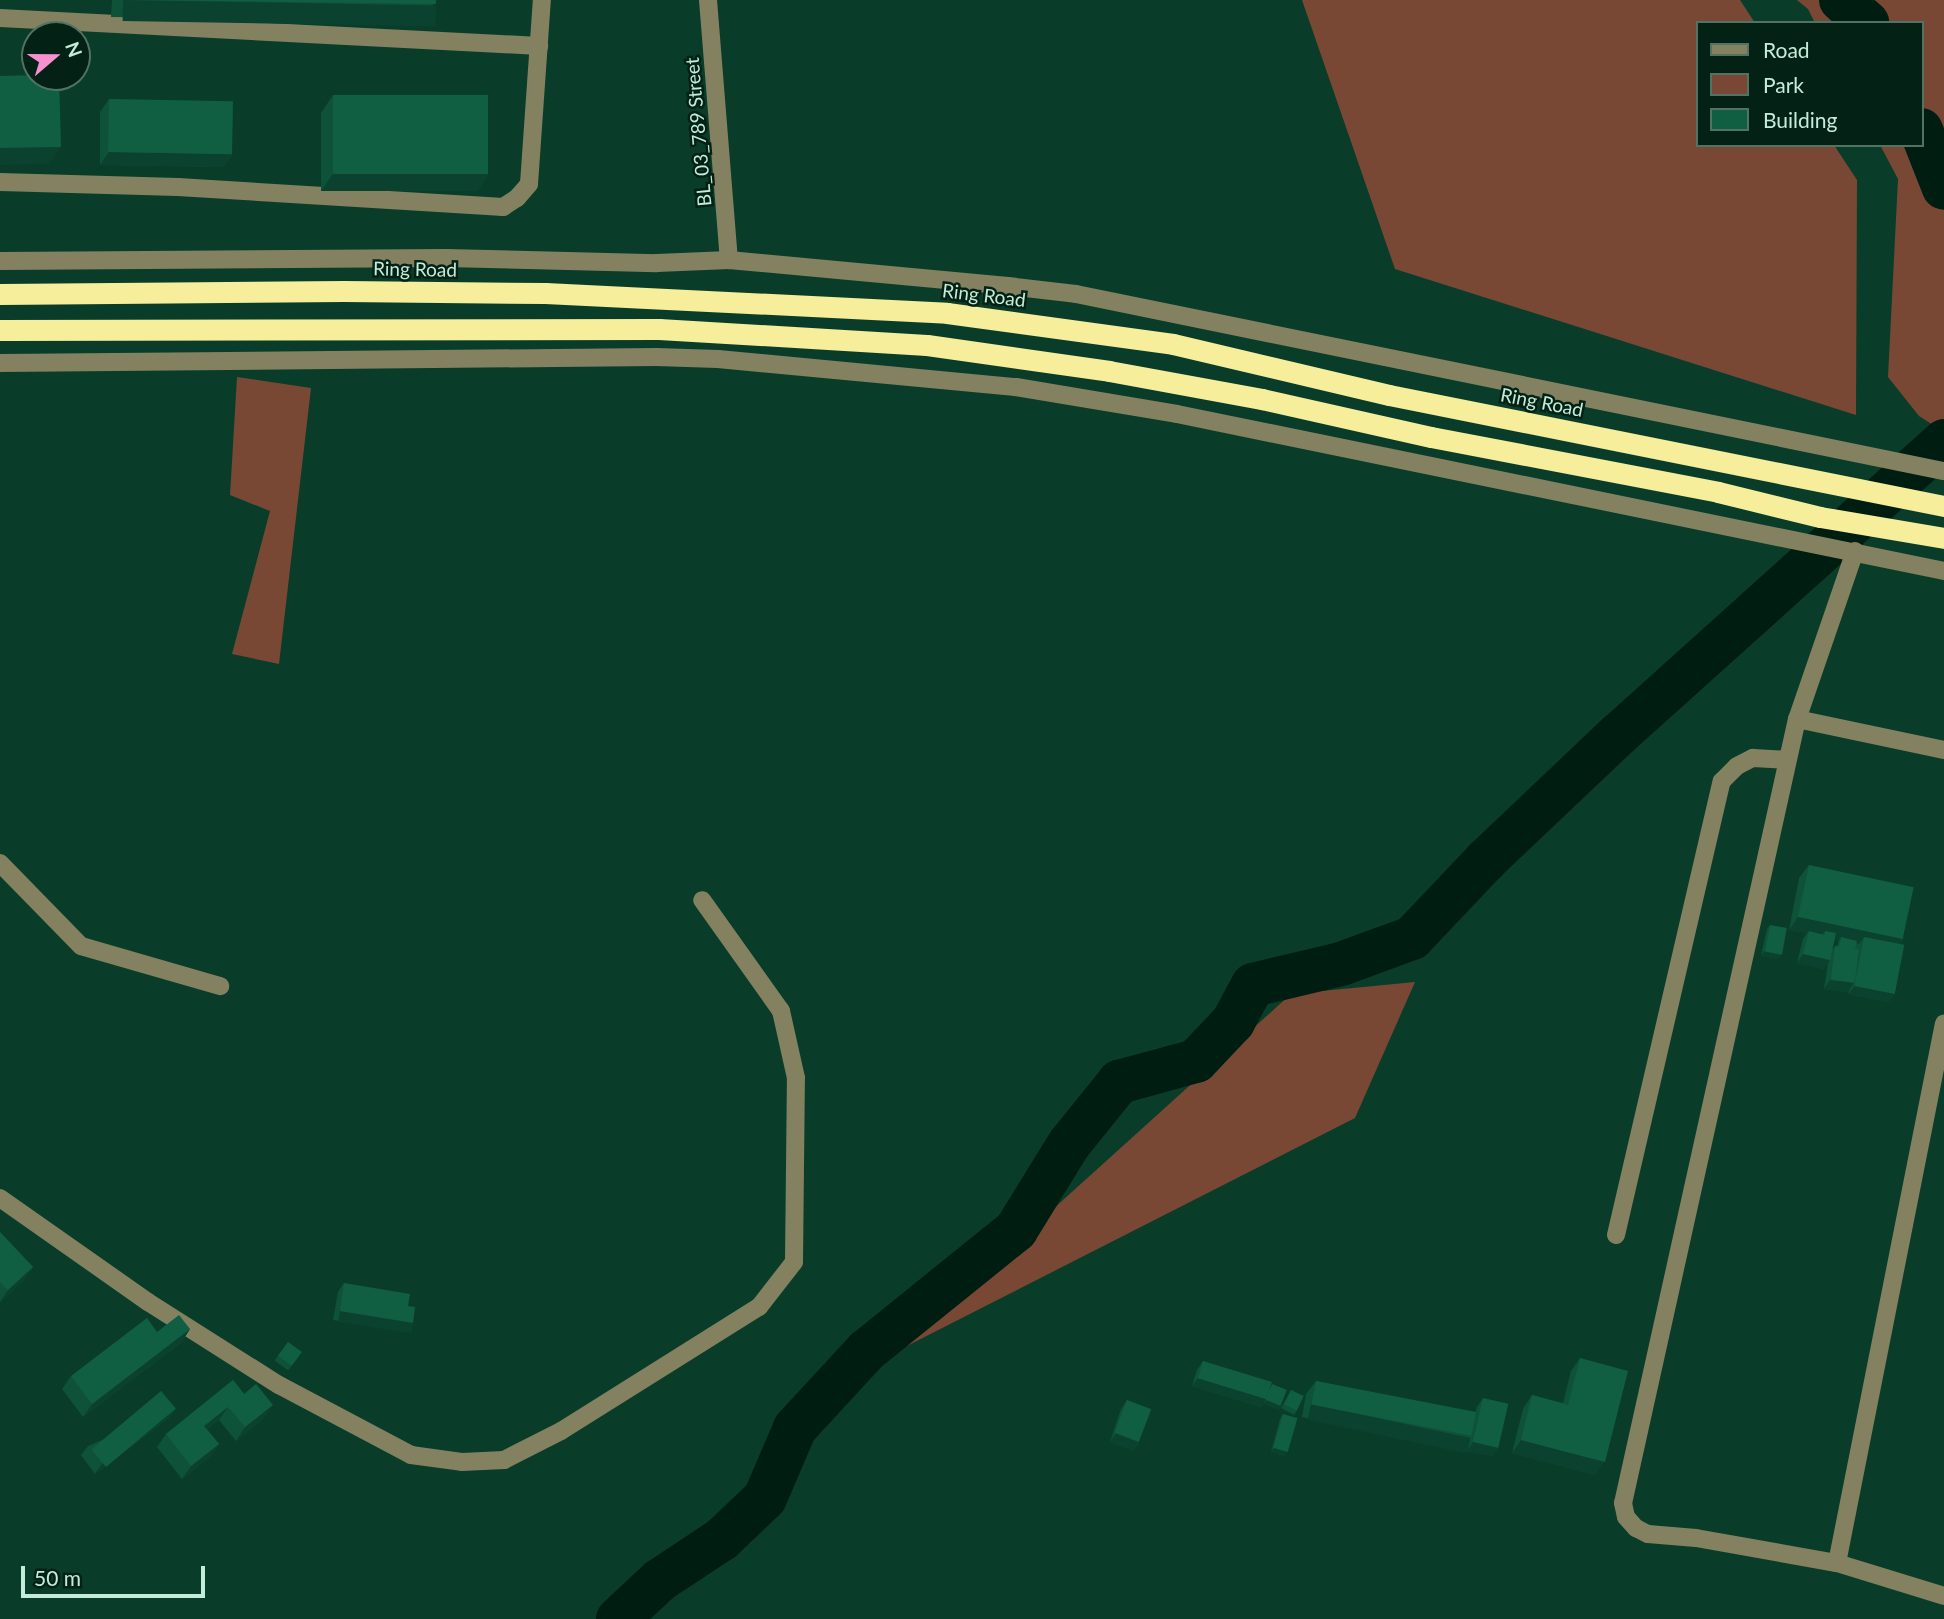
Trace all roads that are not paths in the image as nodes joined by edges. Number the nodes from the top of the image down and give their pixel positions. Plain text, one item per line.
1 (542, 0) edge
2 (708, 0) edge
3 (0, 18) edge
4 (538, 46) junction
5 (0, 182) edge
6 (730, 260) junction
7 (0, 261) edge
8 (0, 294) edge
9 (0, 330) edge
10 (0, 363) edge
11 (1944, 471) edge
12 (1939, 505) edge
13 (1944, 538) edge
14 (1855, 551) junction
15 (1944, 571) edge
16 (1797, 719) junction
17 (1944, 750) edge
18 (1787, 760) junction
19 (0, 863) edge
20 (702, 900) dead end
21 (220, 985) dead end
22 (1944, 1023) edge
23 (0, 1198) edge
24 (1616, 1236) dead end
25 (1837, 1563) junction
26 (1944, 1596) edge

1 - 4 street
2 - 6 street, BL_03_789 Street
3 - 4 street
4 - 5 street
6 - 7 street, Ring Road
6 - 11 street, Ring Road
8 - 12 highway, Ring Road
9 - 13 highway
10 - 14 street
14 - 15 street
14 - 16 street
16 - 17 street
16 - 18 street
18 - 24 street
18 - 25 street
19 - 21 street
20 - 23 street
22 - 25 street
25 - 26 street

